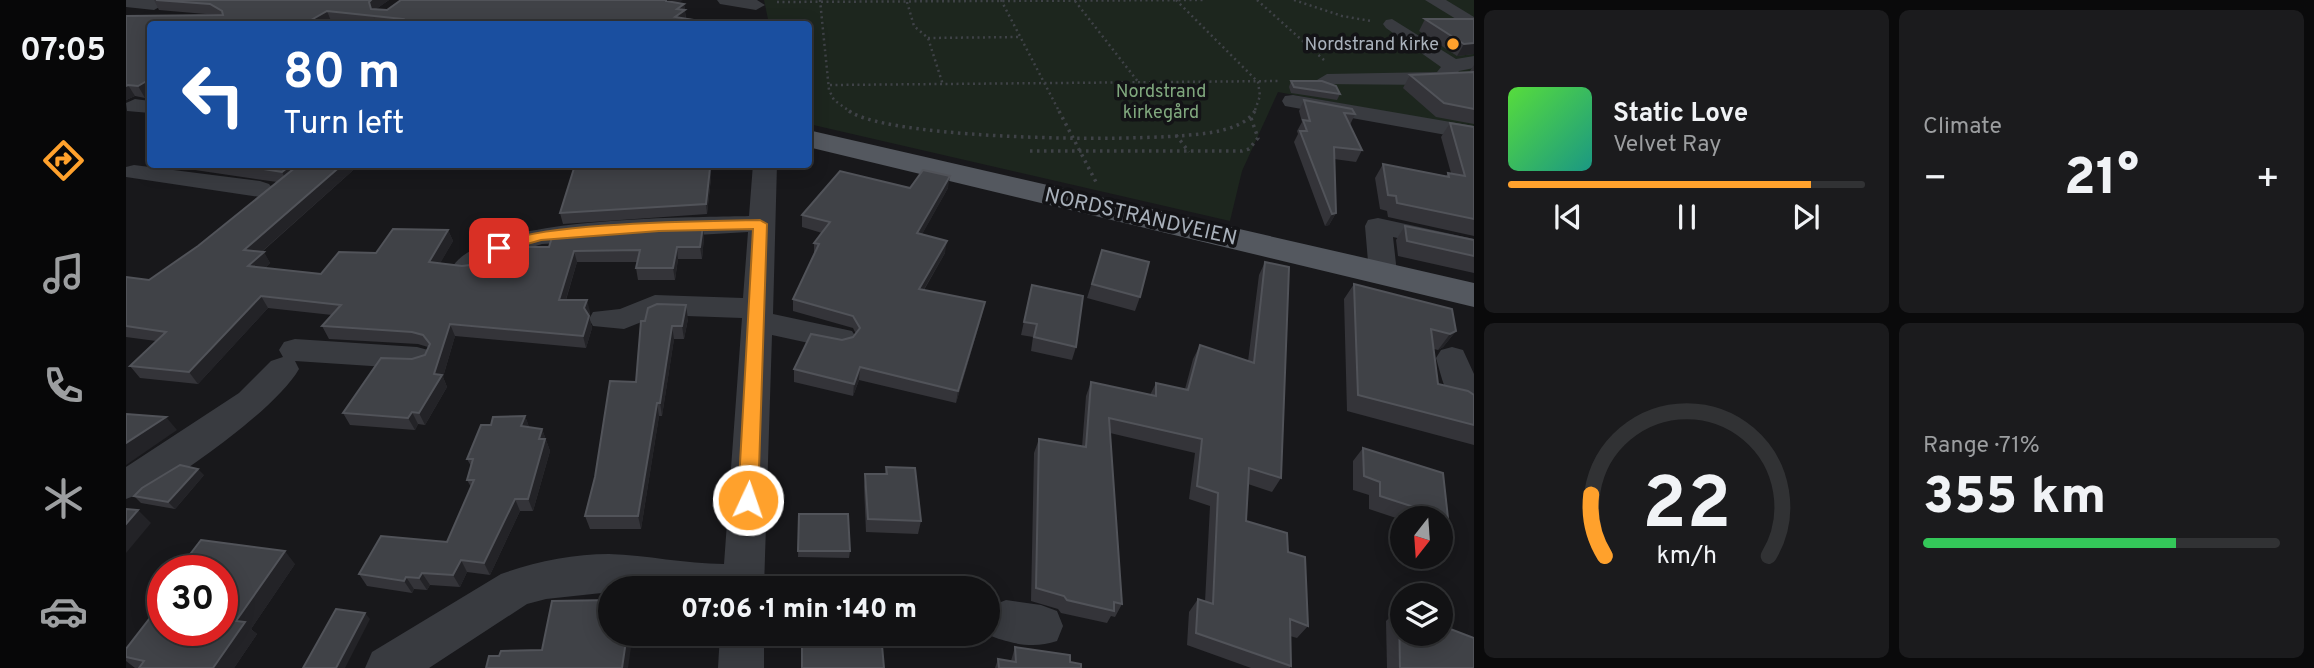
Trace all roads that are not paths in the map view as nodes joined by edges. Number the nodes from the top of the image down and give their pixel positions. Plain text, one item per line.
1 (130, 0) edge
2 (726, 0) edge
3 (1434, 0) edge
4 (756, 7) edge
5 (160, 13) joint
6 (126, 17) edge
7 (1392, 23) dead end
8 (1474, 25) edge
9 (1474, 62) edge
10 (1452, 66) junction
11 (1327, 80) edge
12 (1293, 101) dead end
13 (1474, 133) edge
14 (812, 139) edge
15 (765, 168) edge
16 (137, 170) edge
17 (260, 189) dead end
18 (659, 214) edge
19 (760, 218) junction
20 (1474, 247) edge
21 (467, 267) edge
22 (1383, 273) junction
23 (1474, 295) edge
24 (756, 315) junction
25 (604, 318) dead end
26 (841, 339) edge
27 (417, 358) edge
28 (1452, 358) dead end
29 (1474, 404) edge
30 (126, 483) edge
31 (634, 576) edge
32 (743, 576) edge
33 (741, 646) edge
34 (388, 668) edge
35 (741, 668) edge

1 - 5 street
2 - 4 street
3 - 8 street
5 - 6 main road
7 - 10 street
9 - 10 street
10 - 11 street
12 - 13 street
14 - 22 main road, NORDSTRANDVEIEN
15 - 19 street
16 - 17 street
18 - 19 street
19 - 21 street
19 - 24 street
20 - 22 street
22 - 23 main road, NORDSTRANDVEIEN
24 - 25 street
24 - 26 street
24 - 32 street
27 - 30 street
28 - 29 street
31 - 34 street
33 - 35 street

